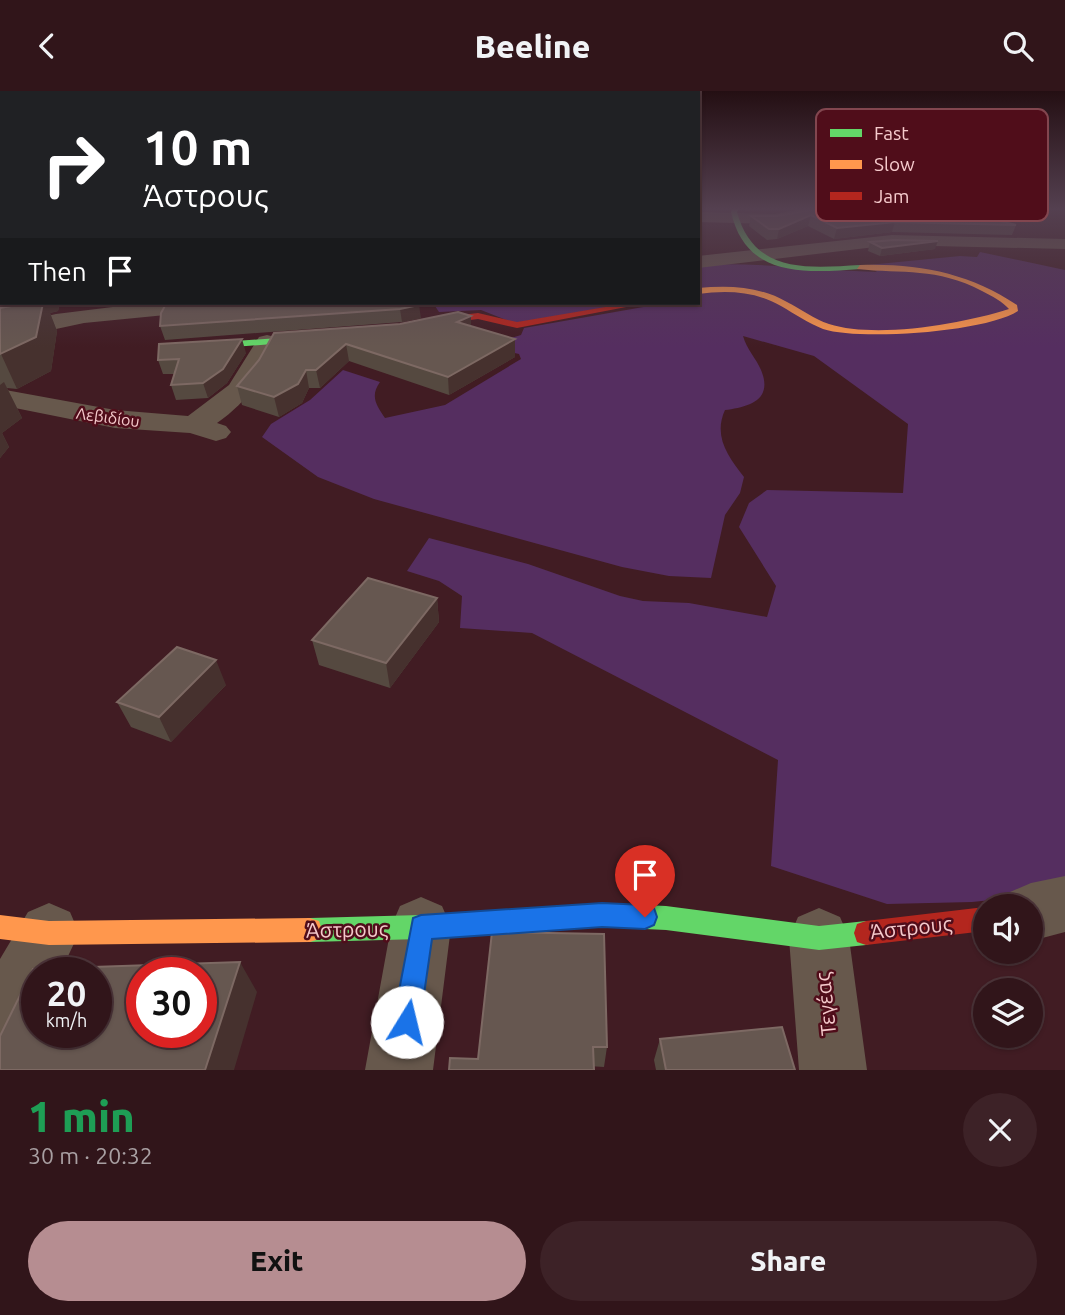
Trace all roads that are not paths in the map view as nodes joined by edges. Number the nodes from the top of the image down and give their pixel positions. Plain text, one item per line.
1 (768, 255) edge
2 (757, 256) junction
3 (700, 261) edge
4 (700, 291) edge
5 (205, 305) edge
6 (631, 305) edge
7 (402, 332) edge
8 (0, 334) edge
9 (339, 337) edge
10 (267, 342) junction
11 (181, 348) edge
12 (0, 397) edge
13 (1065, 904) edge
14 (1043, 909) edge
15 (973, 920) edge
16 (421, 927) junction
17 (24, 930) edge
18 (819, 938) junction
19 (0, 1022) edge
20 (400, 1070) edge
21 (833, 1070) edge

1 - 2 street
2 - 3 street
2 - 4 street
5 - 8 street
6 - 7 street
9 - 10 street
10 - 11 street
10 - 12 street, Λεβιδίου
13 - 14 street
15 - 18 street, Άστρους
16 - 17 street, Άστρους
16 - 18 street, Άστρους
16 - 20 street
17 - 19 street
18 - 21 street, Τεγέας

